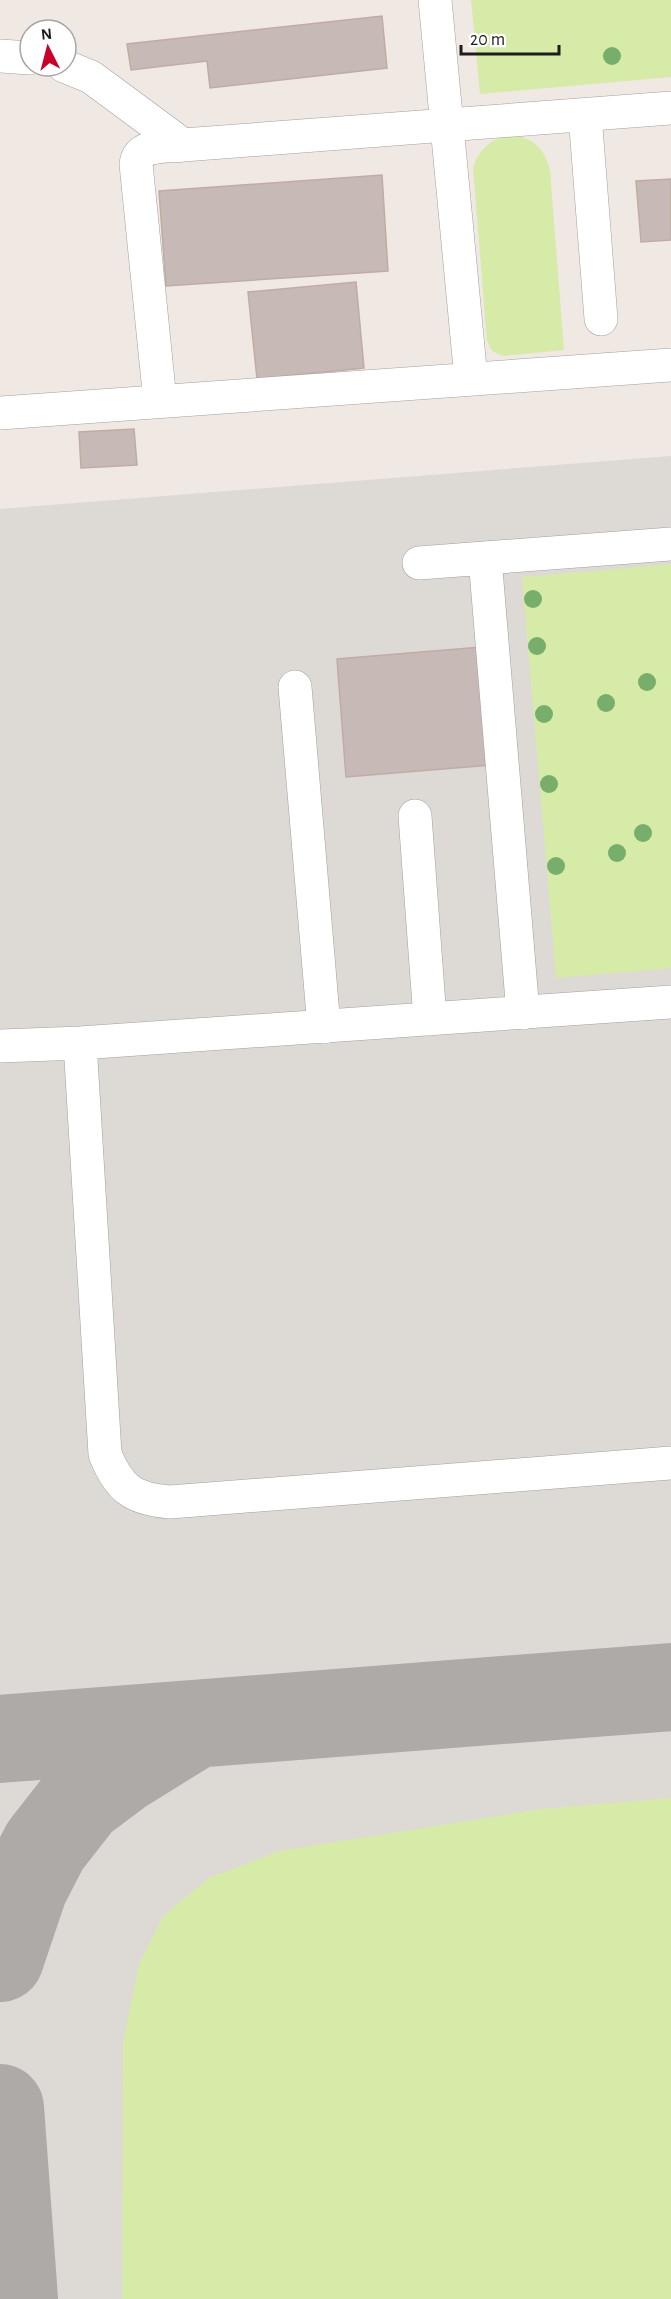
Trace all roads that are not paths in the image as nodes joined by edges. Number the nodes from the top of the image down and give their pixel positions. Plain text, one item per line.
1 (435, 0) edge
2 (0, 56) edge
3 (18, 57) edge
4 (78, 72) edge
5 (671, 108) edge
6 (585, 115) junction
7 (447, 126) junction
8 (183, 145) junction
9 (602, 319) dead end
10 (671, 365) edge
11 (471, 379) junction
12 (160, 401) junction
13 (0, 413) edge
14 (671, 544) edge
15 (485, 558) junction
16 (419, 563) dead end
17 (295, 687) dead end
18 (415, 816) dead end
19 (671, 1002) edge
20 (523, 1013) junction
21 (430, 1019) junction
22 (324, 1027) junction
23 (80, 1043) junction
24 (0, 1046) edge
25 (671, 1463) edge

1 - 7 lane
2 - 3 lane
4 - 8 lane
5 - 6 lane
6 - 7 lane
6 - 9 lane
7 - 8 lane
7 - 11 lane
8 - 12 lane
10 - 11 lane
11 - 12 lane
12 - 13 lane
14 - 15 lane
15 - 16 lane
15 - 20 lane
17 - 22 lane
18 - 21 lane
19 - 20 lane
20 - 21 lane
21 - 22 lane
22 - 23 lane
23 - 24 lane
23 - 25 lane

